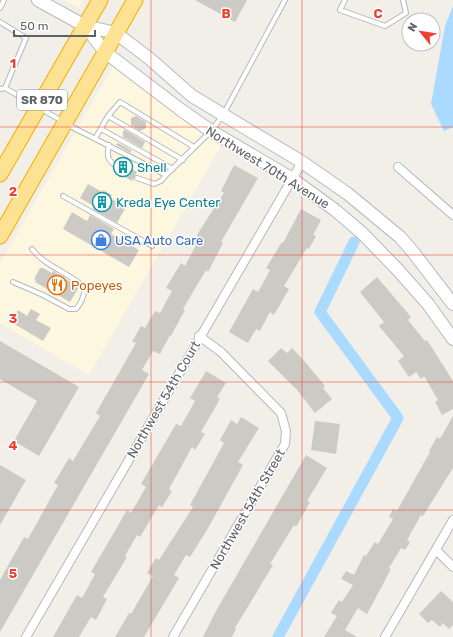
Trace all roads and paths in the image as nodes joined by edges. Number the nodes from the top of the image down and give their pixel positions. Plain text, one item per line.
1 (4, 0) edge
2 (38, 0) edge
3 (100, 0) edge
4 (135, 0) edge
5 (285, 0) edge
6 (345, 0) edge
7 (403, 0) edge
8 (0, 8) edge
9 (0, 22) edge
10 (85, 26) junction
11 (116, 33) junction
12 (105, 52) junction
13 (2, 89) edge
14 (38, 108) junction
15 (222, 115) junction
16 (108, 116) junction
17 (66, 123) junction
18 (101, 129) junction
19 (211, 131) junction
20 (96, 138) junction
21 (109, 145) junction
22 (194, 147) junction
23 (183, 160) junction
24 (302, 162) junction
25 (398, 167) dead end
26 (120, 168) dead end
27 (173, 169) junction
28 (0, 174) edge
29 (166, 175) junction
30 (137, 178) dead end
31 (291, 178) junction
32 (63, 196) dead end
33 (453, 215) edge
34 (0, 236) edge
35 (152, 246) dead end
36 (32, 249) dead end
37 (13, 282) dead end
38 (450, 301) edge
39 (432, 310) junction
40 (199, 336) junction
41 (453, 339) edge
42 (453, 520) edge
43 (436, 550) junction
44 (453, 567) edge
45 (26, 637) edge
46 (174, 637) edge
47 (385, 637) edge

1 - 8 lane
2 - 10 street, Northwest 70th Avenue
3 - 10 highway, SR 870
4 - 11 highway, SR 870
5 - 15 lane
6 - 7 lane
9 - 13 lane
10 - 11 street, Northwest 70th Avenue
10 - 12 street, Northwest 70th Avenue
10 - 14 highway, SR 870
11 - 12 highway, SR 870
11 - 15 street, Northwest 70th Avenue
12 - 17 highway, SR 870
12 - 19 street, Northwest 70th Avenue
13 - 14 lane
14 - 17 lane
14 - 28 highway, SR 870
15 - 19 lane
15 - 24 street, Northwest 70th Avenue
16 - 18 lane
16 - 22 lane
16 - 23 lane
17 - 20 lane
17 - 34 highway, SR 870
18 - 20 lane
18 - 27 lane
19 - 22 lane
19 - 31 street, Northwest 70th Avenue
20 - 21 lane
21 - 26 lane
21 - 29 lane
22 - 23 lane
23 - 27 lane
24 - 31 street, Northwest 54th Court
24 - 38 street, Northwest 70th Avenue
25 - 33 street
27 - 29 lane
29 - 30 lane
31 - 39 street, Northwest 70th Avenue
31 - 40 street, Northwest 54th Court
32 - 35 lane
36 - 37 lane
38 - 39 street
39 - 41 street, Northwest 70th Avenue
40 - 45 street, Northwest 54th Court
40 - 46 street, Northwest 54th Street
42 - 43 street
43 - 44 street
43 - 47 street

